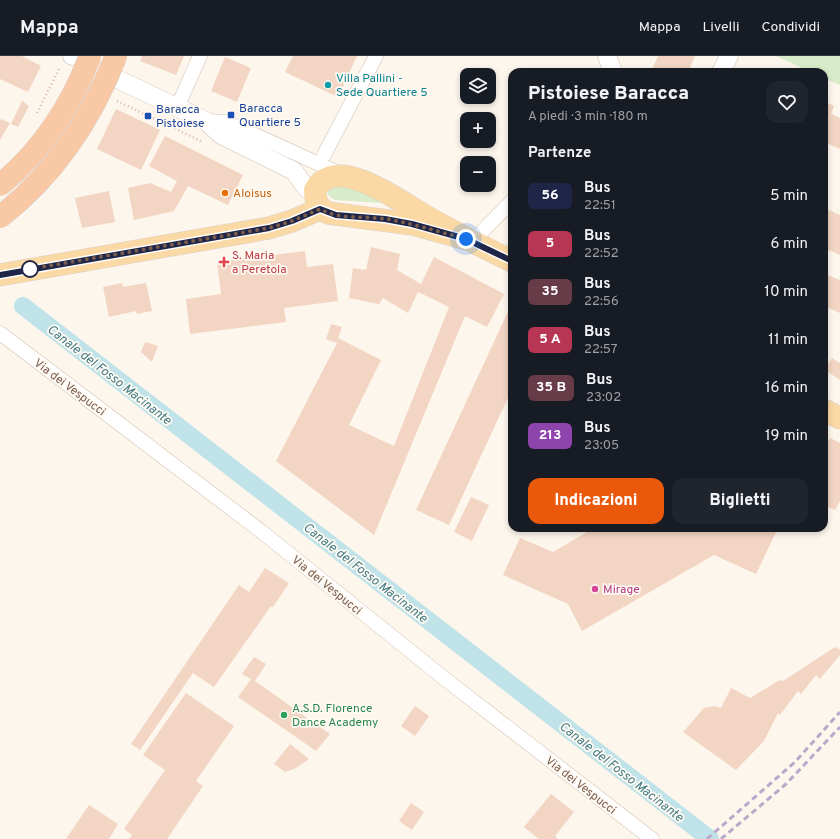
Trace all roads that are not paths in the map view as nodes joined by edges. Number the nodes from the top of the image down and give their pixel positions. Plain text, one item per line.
1 (200, 56) edge
2 (376, 56) edge
3 (606, 56) edge
4 (729, 56) edge
5 (90, 60) edge
6 (115, 66) edge
7 (611, 68) edge
8 (723, 68) edge
9 (177, 108) junction
10 (206, 121) junction
11 (324, 154) dead end
12 (349, 177) junction
13 (0, 185) edge
14 (0, 194) edge
15 (318, 202) junction
16 (508, 205) edge
17 (0, 217) edge
18 (469, 240) junction
19 (508, 259) edge
20 (0, 275) edge
21 (0, 333) edge
22 (828, 412) edge
23 (840, 418) edge
24 (649, 837) edge

1 - 9 street
2 - 11 street
3 - 7 street
4 - 8 street
5 - 13 highway, bridge
5 - 14 street
6 - 9 street
6 - 17 highway, bridge
9 - 10 street
10 - 12 street
10 - 15 street
12 - 15 main road
12 - 18 main road
15 - 18 main road
15 - 20 main road
16 - 18 street
18 - 19 main road
21 - 24 street, Via dei Vespucci
22 - 23 main road

